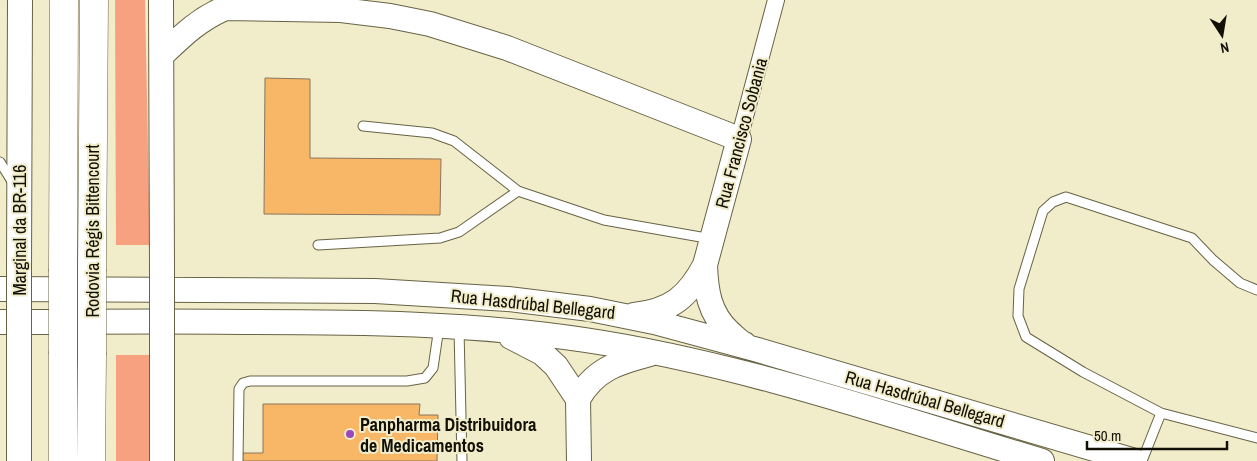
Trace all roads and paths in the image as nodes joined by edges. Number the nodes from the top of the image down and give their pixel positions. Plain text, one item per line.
1 (20, 0) edge
2 (64, 0) edge
3 (94, 0) edge
4 (161, 0) edge
5 (776, 0) edge
6 (217, 4) edge
7 (162, 55) junction
8 (363, 126) dead end
9 (739, 139) junction
10 (0, 162) edge
11 (518, 191) junction
12 (19, 193) junction
13 (713, 239) junction
14 (318, 245) dead end
15 (706, 265) junction
16 (0, 288) edge
17 (1257, 290) edge
18 (628, 316) junction
19 (0, 322) edge
20 (449, 325) junction
21 (493, 329) junction
22 (758, 350) junction
23 (656, 353) junction
24 (578, 399) junction
25 (1161, 413) junction
26 (1257, 438) edge
27 (19, 461) edge
28 (62, 461) edge
29 (91, 461) edge
30 (162, 461) edge
31 (238, 461) edge
32 (462, 461) edge
33 (579, 461) edge
34 (1042, 461) edge
35 (1135, 461) edge
36 (1142, 461) edge

1 - 12 street, Marginal da BR-116
2 - 28 highway, Rodovia Régis Bittencourt, bridge
3 - 29 highway, Rodovia Régis Bittencourt, bridge
4 - 7 street
5 - 9 street, Rua Francisco Sobania
6 - 7 street
6 - 9 street
7 - 30 street, bridge
8 - 11 lane
9 - 13 street, Rua Francisco Sobania
10 - 12 lane
11 - 13 lane
11 - 14 lane
12 - 27 street, Marginal da BR-116, bridge
13 - 15 street, Rua Francisco Sobania
15 - 18 street, Rua Francisco Sobania
15 - 22 street, Rua Francisco Sobania
16 - 18 street, Rua Hasdrúbal Bellegard
17 - 25 lane
18 - 22 street, Rua Hasdrúbal Bellegard
19 - 20 street, Rua Hasdrúbal Bellegard
20 - 21 street, Rua Hasdrúbal Bellegard
20 - 31 lane
20 - 32 lane
21 - 23 street, Rua Hasdrúbal Bellegard
21 - 24 street
22 - 35 street, Rua Hasdrúbal Bellegard
23 - 24 street
23 - 34 street, Rua Hasdrúbal Bellegard
24 - 33 street
25 - 26 lane
25 - 36 lane

